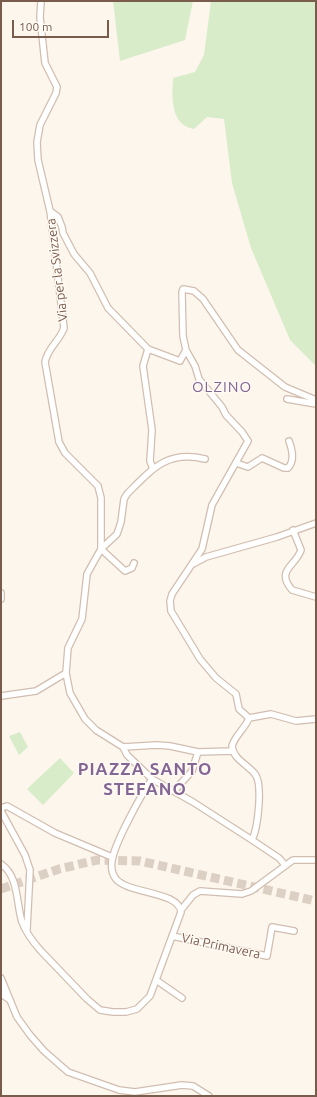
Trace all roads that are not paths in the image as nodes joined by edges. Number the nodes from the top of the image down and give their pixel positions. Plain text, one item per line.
1 (41, 1) edge
2 (50, 211) junction
3 (148, 349) junction
4 (186, 350) junction
5 (287, 398) dead end
6 (316, 400) edge
7 (316, 404) edge
8 (290, 441) dead end
9 (205, 459) dead end
10 (236, 464) junction
11 (153, 470) junction
12 (316, 522) edge
13 (293, 530) junction
14 (101, 549) junction
15 (134, 563) dead end
16 (193, 564) junction
17 (1, 594) edge
18 (316, 597) edge
19 (1, 599) edge
20 (66, 673) junction
21 (1, 696) edge
22 (249, 718) junction
23 (316, 719) edge
24 (123, 747) junction
25 (232, 751) junction
26 (198, 752) junction
27 (152, 779) junction
28 (174, 791) junction
29 (1, 808) edge
30 (1, 811) edge
31 (252, 840) junction
32 (112, 857) junction
33 (316, 860) edge
34 (1, 864) edge
35 (285, 865) junction
36 (181, 910) junction
37 (26, 931) junction
38 (294, 931) dead end
39 (172, 936) junction
40 (1, 978) edge
41 (156, 980) junction
42 (1, 990) edge
43 (182, 998) dead end
44 (10, 1000) junction
45 (209, 1096) edge

1 - 2 street, Via per la Svizzera
2 - 3 street
2 - 14 street, Via per la Svizzera
3 - 4 street
3 - 11 street
4 - 6 street
4 - 10 street
5 - 7 street
8 - 10 street
9 - 11 street
10 - 16 street
11 - 14 street
12 - 13 street
13 - 16 street
13 - 18 street
14 - 15 street
14 - 20 street
16 - 22 street
17 - 19 street
20 - 21 street
20 - 24 street
22 - 23 street
22 - 25 street
24 - 26 street
24 - 27 street
25 - 26 street
25 - 31 street
26 - 28 street
27 - 28 street
27 - 32 street
28 - 31 street
29 - 32 street
30 - 37 street
31 - 35 street
32 - 36 street
33 - 35 street
34 - 37 street
35 - 36 street
36 - 39 street
37 - 41 street
38 - 39 street, Via Primavera
39 - 41 street
40 - 44 street
41 - 43 street
42 - 44 street
44 - 45 street

